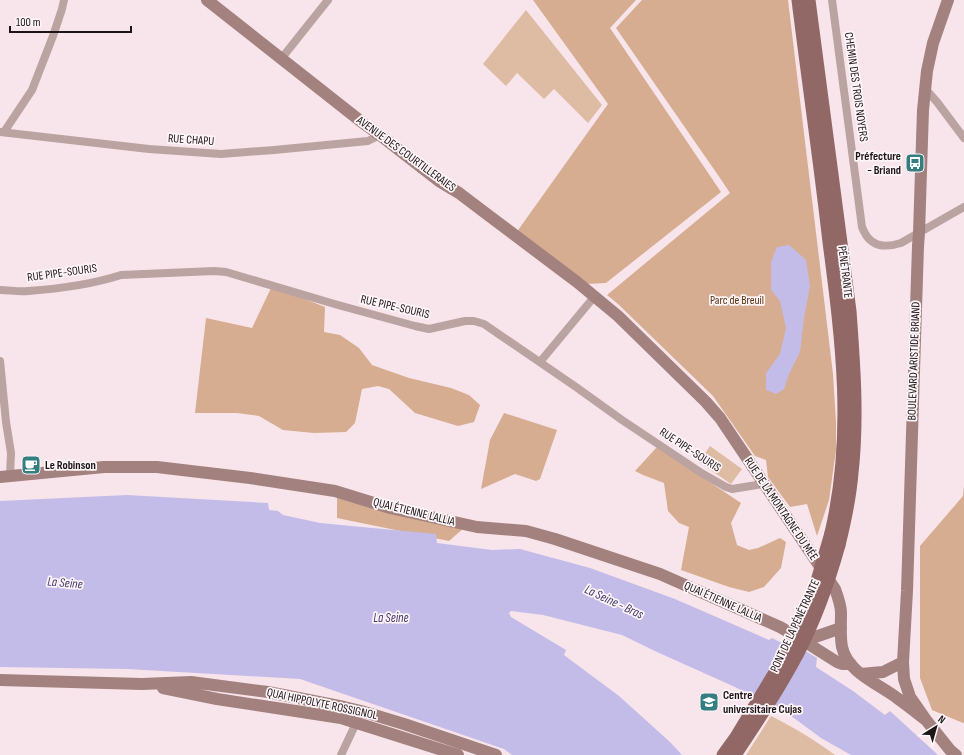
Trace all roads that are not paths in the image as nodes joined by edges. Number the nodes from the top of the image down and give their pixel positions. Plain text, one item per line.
1 (64, 0) edge
2 (207, 0) edge
3 (328, 0) edge
4 (798, 0) edge
5 (809, 0) edge
6 (832, 0) edge
7 (948, 0) edge
8 (281, 59) junction
9 (924, 92) junction
10 (2, 132) edge
11 (378, 134) junction
12 (964, 138) edge
13 (964, 207) edge
14 (919, 233) junction
15 (0, 290) edge
16 (594, 297) junction
17 (606, 307) joint
18 (0, 361) edge
19 (540, 362) junction
20 (5, 476) edge
21 (764, 484) junction
22 (831, 533) joint
23 (839, 544) joint
24 (841, 628) junction
25 (799, 638) junction
26 (842, 643) junction
27 (820, 652) junction
28 (903, 662) junction
29 (851, 664) junction
30 (861, 674) junction
31 (0, 680) edge
32 (359, 717) junction
33 (926, 720) junction
34 (341, 755) edge
35 (458, 755) edge
36 (496, 755) edge
37 (723, 755) edge
38 (735, 755) edge
39 (956, 755) edge

1 - 10 street
2 - 8 street, AVENUE DES COURTILLERAIES
3 - 8 street
4 - 22 main road, PÉNÉTRANTE
5 - 23 main road, PÉNÉTRANTE
6 - 14 street, CHEMIN DES TROIS NOYERS
7 - 9 street, BOULEVARD ARISTIDE BRIAND
8 - 11 street, AVENUE DES COURTILLERAIES
9 - 12 street
9 - 14 street, BOULEVARD ARISTIDE BRIAND
10 - 11 street, RUE CHAPU
11 - 16 street, AVENUE DES COURTILLERAIES
13 - 14 street, CHEMIN DES TROIS NOYERS
14 - 28 street, BOULEVARD ARISTIDE BRIAND
15 - 19 street, RUE PIPE-SOURIS
16 - 17 street, AVENUE DES COURTILLERAIES
16 - 19 street
17 - 21 street, RUE DE LA MONTAGNE DU MÉE
18 - 20 street
19 - 21 street, RUE PIPE-SOURIS
20 - 25 street, QUAI ÉTIENNE LALLIA
21 - 24 street, RUE DE LA MONTAGNE DU MÉE
22 - 37 main road, PONT DE LA PÉNÉTRANTE, bridge
23 - 38 main road, PONT DE LA PÉNÉTRANTE, bridge
24 - 25 street
24 - 26 street, RUE DE LA MONTAGNE DU MÉE
25 - 27 street, QUAI ÉTIENNE LALLIA
26 - 27 street
26 - 29 street, RUE DE LA MONTAGNE DU MÉE
27 - 29 street, QUAI ÉTIENNE LALLIA
28 - 30 street
28 - 33 street, BOULEVARD ARISTIDE BRIAND
29 - 30 street, RUE DE LA MONTAGNE DU MÉE
30 - 33 street, RUE DE LA MONTAGNE DU MÉE
31 - 32 street, QUAI HIPPOLYTE ROSSIGNOL
32 - 34 street
32 - 35 street, QUAI HIPPOLYTE ROSSIGNOL
32 - 36 street, QUAI HIPPOLYTE ROSSIGNOL
33 - 39 street

